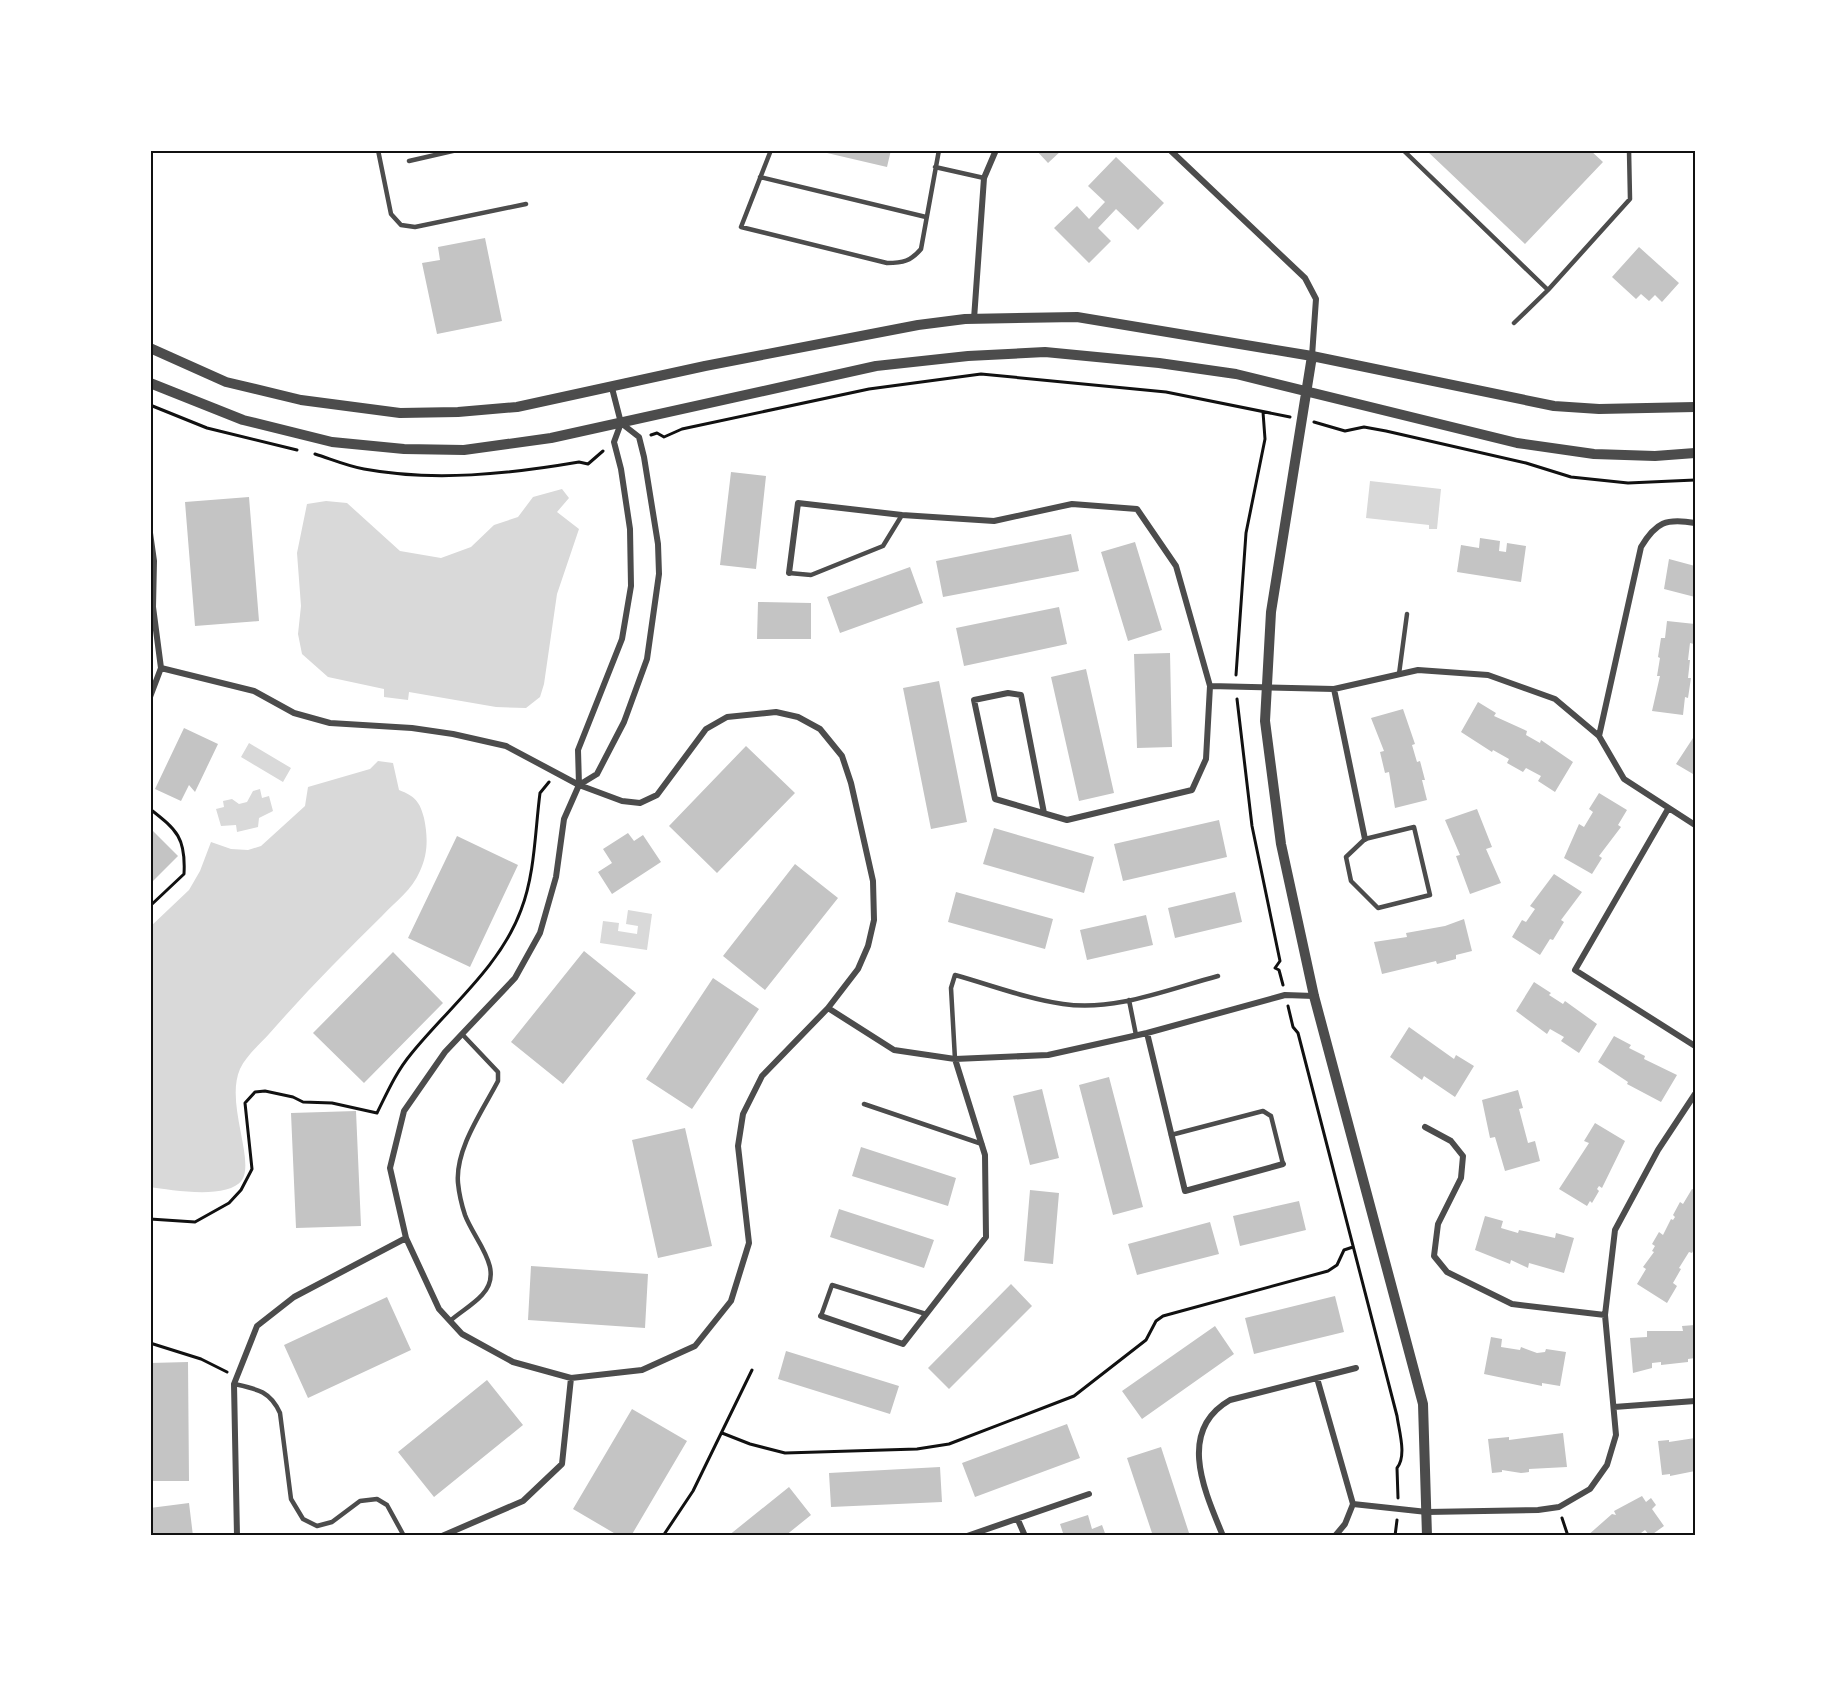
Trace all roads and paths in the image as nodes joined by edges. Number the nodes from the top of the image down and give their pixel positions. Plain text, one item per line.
1 (378, 150) edge
2 (457, 150) edge
3 (771, 150) edge
4 (939, 150) edge
5 (996, 150) edge
6 (1170, 150) edge
7 (1403, 150) edge
8 (1629, 150) edge
9 (409, 161) dead end
10 (935, 166) junction
11 (760, 177) junction
12 (984, 178) junction
13 (526, 204) dead end
14 (926, 217) junction
15 (1548, 290) junction
16 (974, 319) junction
17 (1514, 323) dead end
18 (150, 348) edge
19 (1312, 356) junction
20 (150, 383) edge
21 (612, 388) junction
22 (1305, 392) junction
23 (150, 405) edge
24 (1695, 407) edge
25 (1312, 421) dead end
26 (621, 423) junction
27 (639, 437) junction
28 (614, 442) junction
29 (299, 450) dead end
30 (308, 453) dead end
31 (1695, 453) edge
32 (1695, 480) edge
33 (902, 515) junction
34 (1695, 523) edge
35 (150, 533) edge
36 (789, 573) joint
37 (1407, 614) dead end
38 (161, 668) junction
39 (1236, 668) dead end
40 (1399, 675) junction
41 (1267, 685) junction
42 (1209, 686) junction
43 (1334, 689) junction
44 (150, 698) edge
45 (1237, 706) dead end
46 (1599, 736) junction
47 (554, 771) junction
48 (579, 785) junction
49 (150, 808) edge
50 (1668, 808) junction
51 (1044, 813) junction
52 (1695, 825) edge
53 (1365, 839) junction
54 (150, 906) edge
55 (1280, 970) dead end
56 (1218, 976) dead end
57 (1314, 996) junction
58 (1129, 1000) junction
59 (828, 1008) junction
60 (1291, 1017) dead end
61 (1147, 1033) junction
62 (462, 1034) junction
63 (1136, 1035) junction
64 (1695, 1046) edge
65 (955, 1059) junction
66 (1695, 1094) edge
67 (864, 1104) dead end
68 (1425, 1127) dead end
69 (1170, 1135) junction
70 (982, 1144) junction
71 (1283, 1164) joint
72 (150, 1219) edge
73 (406, 1238) junction
74 (1353, 1247) junction
75 (926, 1314) junction
76 (1605, 1315) junction
77 (821, 1316) joint
78 (450, 1321) junction
79 (150, 1343) edge
80 (1356, 1368) dead end
81 (752, 1370) dead end
82 (237, 1376) junction
83 (571, 1378) junction
84 (1317, 1378) junction
85 (234, 1384) junction
86 (1695, 1401) edge
87 (1614, 1407) junction
88 (722, 1433) junction
89 (1399, 1476) dead end
90 (1089, 1494) dead end
91 (1353, 1504) junction
92 (1559, 1507) junction
93 (1427, 1512) junction
94 (1018, 1520) junction
95 (1397, 1530) dead end
96 (237, 1536) edge
97 (404, 1536) edge
98 (442, 1536) edge
99 (663, 1536) edge
100 (967, 1536) edge
101 (1025, 1536) edge
102 (1223, 1536) edge
103 (1335, 1536) edge
104 (1395, 1536) edge
105 (1427, 1536) edge
106 (1568, 1536) edge

1 - 13 lane
2 - 9 lane
3 - 11 lane
4 - 10 lane
5 - 12 street
6 - 19 street
7 - 15 lane
8 - 15 lane
10 - 12 lane
10 - 14 lane
11 - 14 lane
11 - 14 lane
12 - 16 street
15 - 17 lane
16 - 19 street
16 - 21 street
18 - 21 street
19 - 22 street
19 - 24 street
20 - 26 street
21 - 26 street
22 - 26 street
22 - 31 street
22 - 41 street
23 - 29 path
25 - 32 path
26 - 27 street
26 - 28 street
27 - 39 path
27 - 48 street
28 - 30 path
28 - 48 street
33 - 36 lane
33 - 36 street
33 - 42 street
34 - 46 street
35 - 38 street
37 - 40 lane
38 - 44 street
38 - 47 street
40 - 43 street
40 - 46 street
41 - 42 street
41 - 43 street
41 - 57 street
42 - 51 street
43 - 53 street
45 - 55 path
46 - 50 street
47 - 48 street
47 - 72 path
48 - 59 street
48 - 62 street
49 - 54 path
50 - 52 street
50 - 64 street
51 - 51 street
53 - 53 lane
56 - 58 lane
57 - 61 street
57 - 93 street
58 - 63 lane
58 - 65 lane
59 - 65 street
59 - 83 street
60 - 74 path
61 - 63 street
61 - 69 street
62 - 73 street
62 - 78 lane
63 - 65 street
65 - 70 street
66 - 76 street
67 - 70 lane
68 - 76 street
69 - 71 lane
69 - 71 street
70 - 75 street
73 - 78 street
73 - 82 street
74 - 88 path
74 - 89 path
75 - 77 street
75 - 77 lane
76 - 87 street
78 - 83 street
79 - 82 path
80 - 84 street
81 - 88 path
82 - 85 street
83 - 98 street
84 - 91 street
84 - 102 street
85 - 96 street
85 - 97 lane
86 - 87 street
87 - 92 street
88 - 99 path
90 - 94 street
91 - 93 street
91 - 103 street
92 - 93 street
92 - 106 path
93 - 105 street
94 - 100 street
94 - 101 street
95 - 104 path

